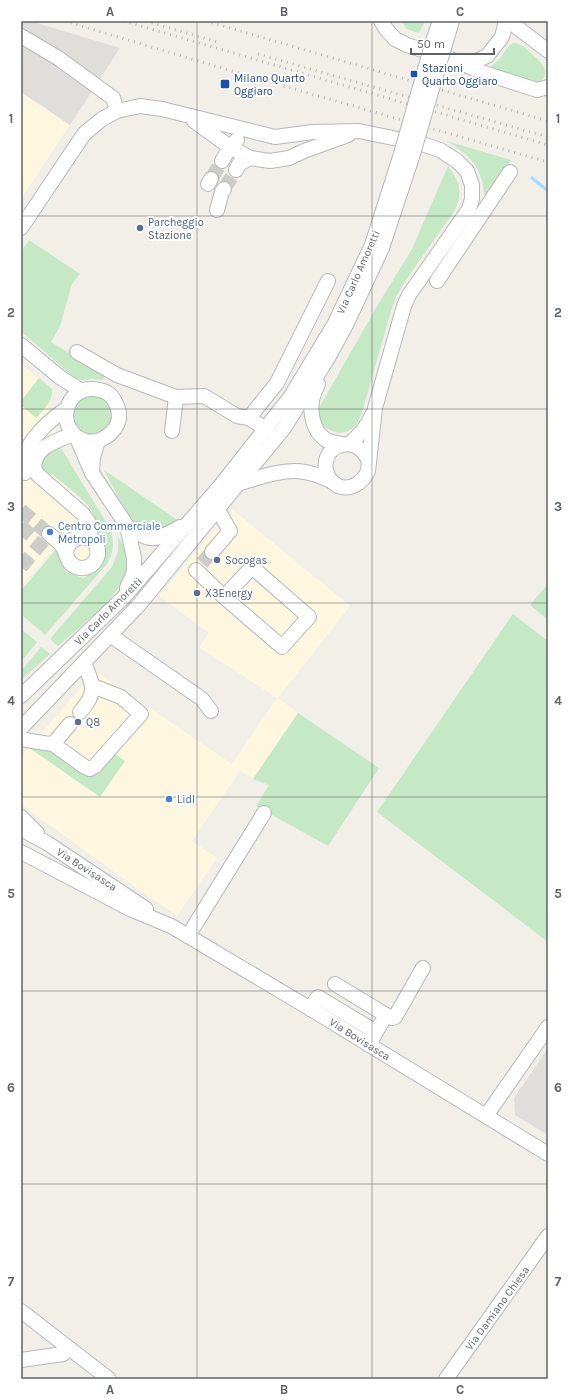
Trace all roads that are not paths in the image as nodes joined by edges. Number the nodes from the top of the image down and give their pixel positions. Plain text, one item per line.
1 (381, 21) edge
2 (440, 21) edge
3 (452, 21) edge
4 (505, 22) edge
5 (21, 36) edge
6 (440, 40) junction
7 (548, 51) edge
8 (459, 62) junction
9 (548, 87) edge
10 (117, 111) junction
11 (185, 115) junction
12 (360, 131) junction
13 (251, 132) junction
14 (288, 137) junction
15 (230, 147) junction
16 (295, 155) junction
17 (407, 156) junction
18 (250, 158) junction
19 (222, 161) tunnel mouth
20 (236, 170) tunnel mouth
21 (510, 172) dead end
22 (224, 189) tunnel mouth
23 (217, 210) dead end
24 (21, 228) edge
25 (465, 236) junction
26 (422, 276) junction
27 (328, 281) dead end
28 (21, 345) edge
29 (78, 352) dead end
30 (328, 358) junction
31 (61, 378) junction
32 (277, 383) junction
33 (82, 391) junction
34 (291, 396) junction
35 (176, 397) junction
36 (69, 404) junction
37 (375, 408) junction
38 (249, 418) junction
39 (266, 429) junction
40 (172, 431) dead end
41 (75, 435) junction
42 (98, 441) junction
43 (345, 444) junction
44 (368, 462) junction
45 (92, 472) junction
46 (24, 473) dead end
47 (331, 481) junction
48 (240, 483) junction
49 (218, 510) junction
50 (187, 524) junction
51 (126, 526) junction
52 (49, 534) tunnel mouth
53 (212, 552) tunnel mouth
54 (174, 563) junction
55 (224, 597) junction
56 (123, 598) junction
57 (110, 635) junction
58 (84, 662) junction
59 (93, 686) junction
60 (21, 696) edge
61 (211, 711) dead end
62 (80, 712) dead end
63 (70, 724) dead end
64 (21, 728) edge
65 (21, 739) edge
66 (53, 744) junction
67 (264, 813) dead end
68 (21, 817) edge
69 (21, 829) edge
70 (47, 843) junction
71 (21, 852) edge
72 (171, 926) junction
73 (188, 936) junction
74 (423, 968) dead end
75 (334, 984) dead end
76 (386, 1015) junction
77 (548, 1027) edge
78 (373, 1039) junction
79 (486, 1116) junction
80 (548, 1154) edge
81 (548, 1236) edge
82 (21, 1311) edge
83 (63, 1354) dead end
84 (21, 1360) edge
85 (109, 1379) edge
86 (446, 1379) edge

1 - 8 street
2 - 6 street, Via Carlo Amoretti
3 - 6 street, Via Carlo Amoretti
4 - 7 street
4 - 8 street
5 - 10 street
6 - 17 street, Via Carlo Amoretti, bridge
8 - 9 street
10 - 11 street
10 - 24 street
11 - 13 street
11 - 15 street
12 - 14 street
12 - 16 street
12 - 25 street
13 - 14 street
13 - 15 street
14 - 16 street
15 - 18 street
15 - 19 street
16 - 18 street
17 - 30 street, Via Carlo Amoretti
17 - 34 street, Via Carlo Amoretti
18 - 20 street
21 - 25 street
22 - 23 street
25 - 26 street
25 - 26 street
26 - 37 street
27 - 32 street
28 - 31 street
29 - 35 street
30 - 43 street, Via Carlo Amoretti
30 - 48 street, Via Carlo Amoretti
31 - 33 street
31 - 36 street
32 - 34 street
32 - 38 street
33 - 36 street
33 - 42 street
34 - 39 street, Via Carlo Amoretti
35 - 38 street
35 - 40 street
36 - 41 street
36 - 46 street
37 - 43 street
37 - 44 street
38 - 39 street
39 - 50 street, Via Carlo Amoretti
41 - 42 street
41 - 45 street
41 - 52 street
42 - 45 street
43 - 44 street, Via Carlo Amoretti
43 - 47 street
44 - 47 street
45 - 51 street
47 - 48 street
48 - 49 street, Via Carlo Amoretti
49 - 53 street
49 - 54 street, Via Carlo Amoretti
50 - 51 street
50 - 56 street, Via Carlo Amoretti
51 - 56 street
54 - 55 street
54 - 57 street, Via Carlo Amoretti
55 - 55 street
56 - 60 street, Via Carlo Amoretti
57 - 58 street, Via Carlo Amoretti
57 - 61 street
58 - 59 street
58 - 64 street, Via Carlo Amoretti
59 - 62 street
59 - 66 street
63 - 66 street
65 - 66 street
67 - 73 street
68 - 70 street
69 - 70 street, Via Bovisasca
70 - 72 street, Via Bovisasca
71 - 72 street, Via Bovisasca
72 - 73 street, Via Bovisasca
73 - 78 street, Via Bovisasca
74 - 76 street
75 - 76 street
76 - 78 street
77 - 79 street
78 - 79 street, Via Bovisasca
79 - 80 street, Via Bovisasca
81 - 86 street, Via Damiano Chiesa
82 - 85 street
83 - 84 street

